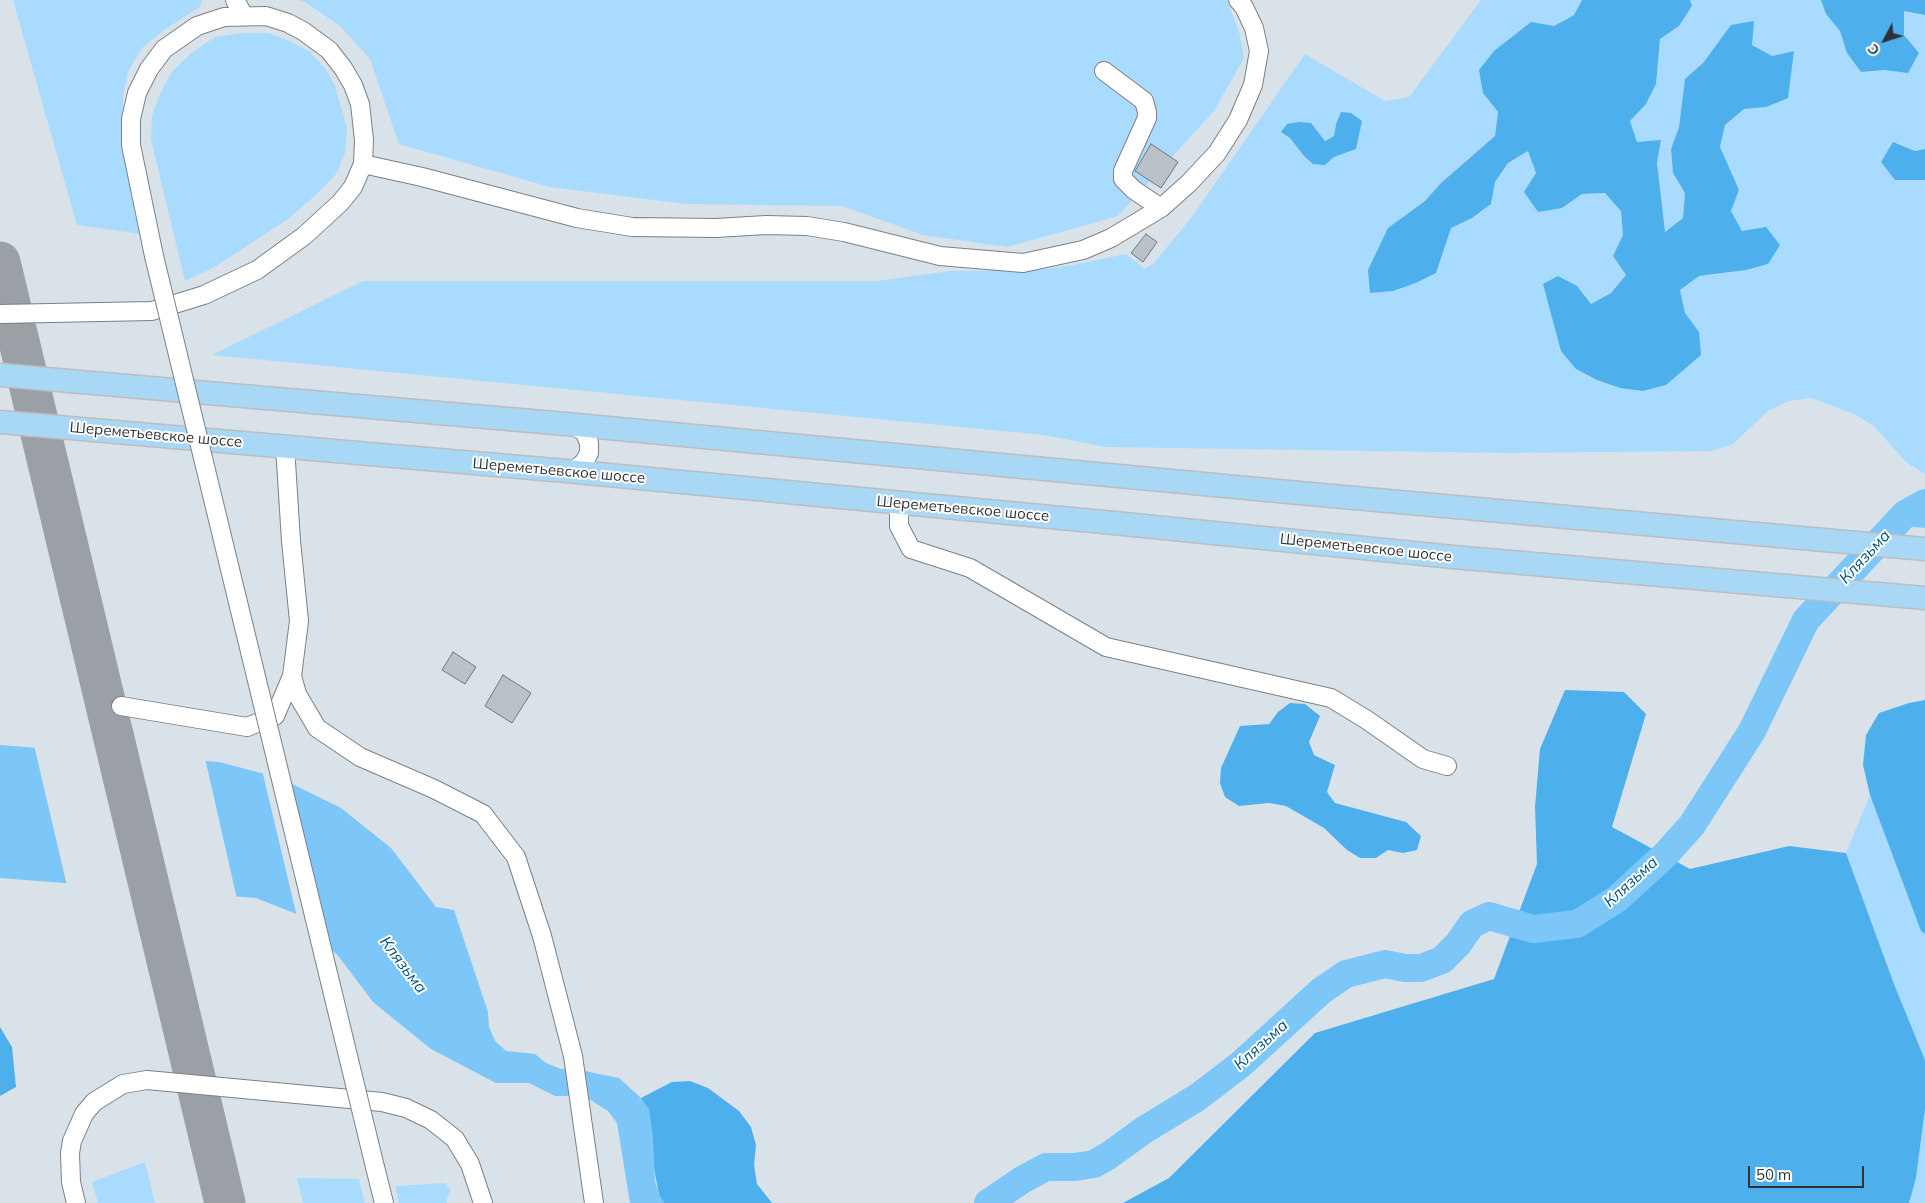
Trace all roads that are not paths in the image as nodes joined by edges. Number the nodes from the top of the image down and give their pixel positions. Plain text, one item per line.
1 (235, 0) edge
2 (1238, 0) edge
3 (244, 16) junction
4 (1104, 71) dead end
5 (363, 164) junction
6 (1161, 208) junction
7 (0, 314) edge
8 (0, 375) edge
9 (0, 422) edge
10 (566, 424) junction
11 (285, 446) junction
12 (566, 471) junction
13 (899, 503) junction
14 (1925, 549) edge
15 (1925, 598) edge
16 (292, 676) junction
17 (122, 706) dead end
18 (1447, 766) dead end
19 (76, 1203) edge
20 (384, 1203) edge
21 (483, 1203) edge
22 (594, 1203) edge

1 - 3 street
2 - 6 street
3 - 5 street
3 - 20 street, bridge
4 - 6 street
5 - 6 street
5 - 7 street
8 - 10 main road
9 - 11 main road, Шереметьевское шоссе
10 - 12 street
10 - 14 main road
11 - 12 main road, Шереметьевское шоссе
11 - 16 street
12 - 13 main road, Шереметьевское шоссе
13 - 15 main road, Шереметьевское шоссе
13 - 18 street
16 - 17 street
16 - 22 street
19 - 21 street

